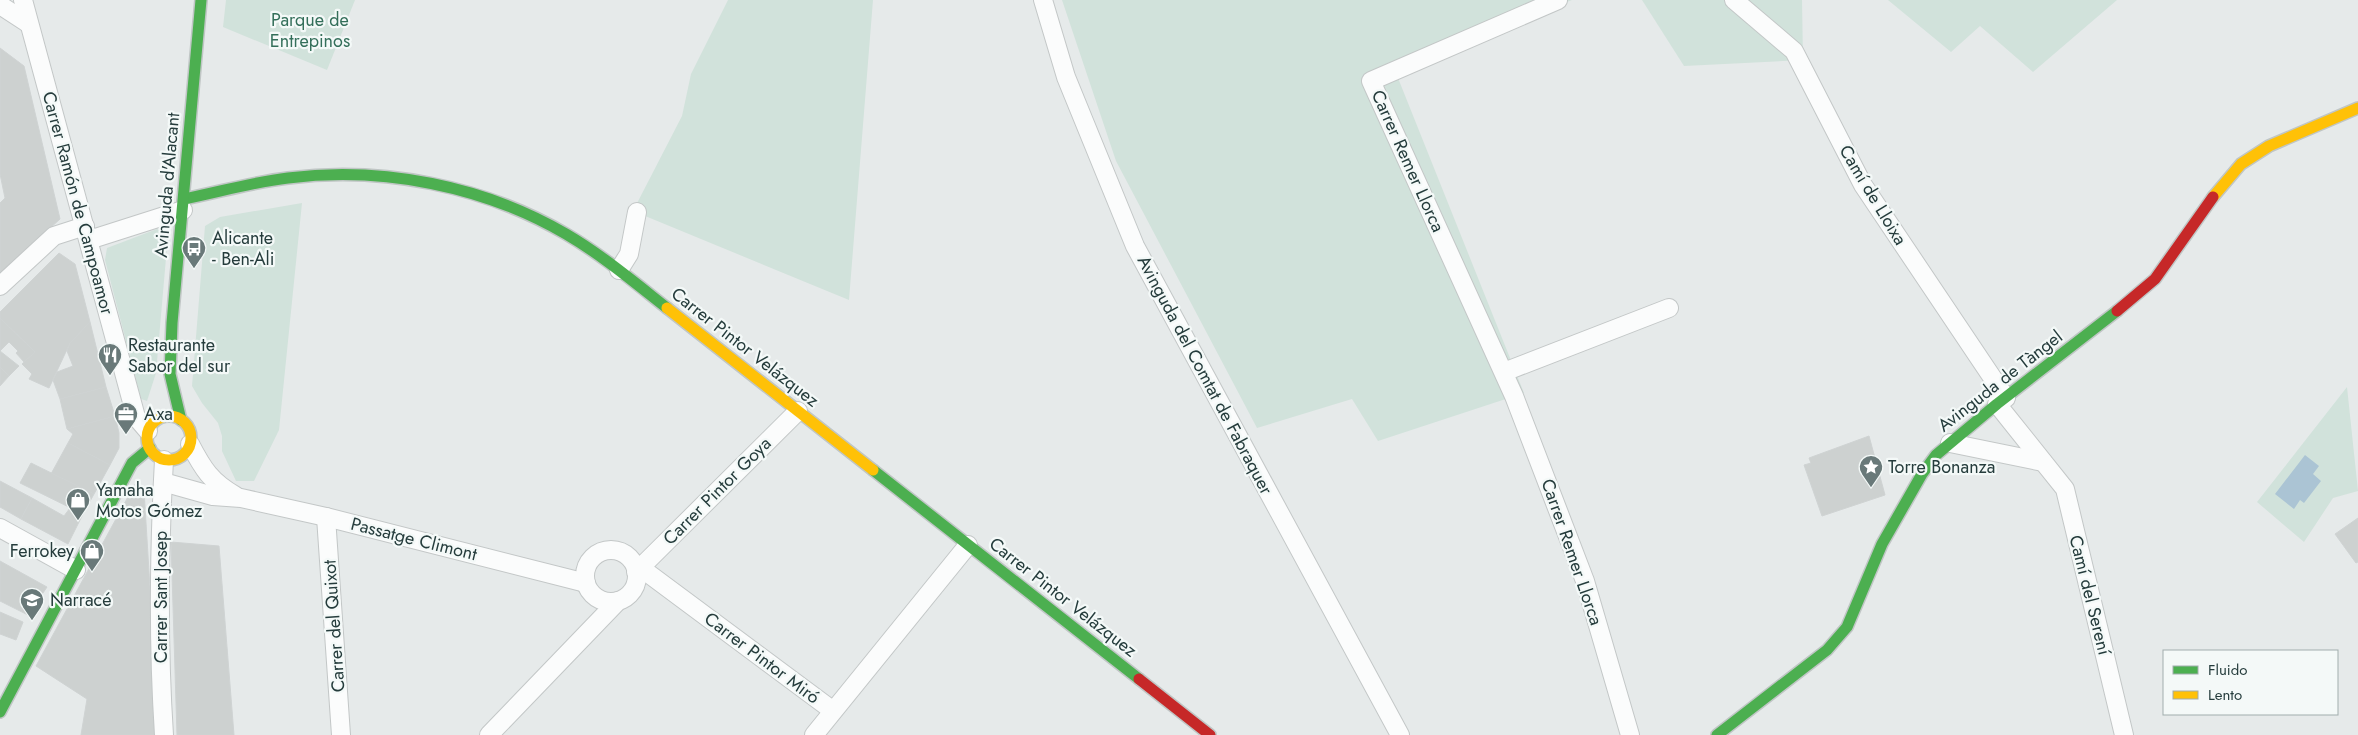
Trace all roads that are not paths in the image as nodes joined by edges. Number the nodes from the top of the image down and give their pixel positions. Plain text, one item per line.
1 (23, 0) edge
2 (201, 0) edge
3 (1043, 0) edge
4 (1558, 0) edge
5 (1734, 0) edge
6 (0, 5) edge
7 (29, 24) junction
8 (2358, 108) edge
9 (183, 205) junction
10 (637, 212) dead end
11 (87, 233) junction
12 (619, 270) junction
13 (0, 286) edge
14 (1669, 308) dead end
15 (1504, 372) junction
16 (170, 374) junction
17 (163, 390) dead end
18 (2001, 401) junction
19 (156, 406) dead end
20 (798, 411) junction
21 (182, 420) junction
22 (151, 433) junction
23 (1950, 443) junction
24 (190, 444) junction
25 (164, 460) junction
26 (2043, 462) junction
27 (163, 482) junction
28 (241, 498) junction
29 (326, 517) junction
30 (0, 528) edge
31 (968, 544) junction
32 (76, 570) junction
33 (639, 570) junction
34 (586, 583) junction
35 (618, 601) junction
36 (832, 710) junction
37 (0, 712) edge
38 (491, 734) edge
39 (164, 735) edge
40 (341, 735) edge
41 (814, 735) edge
42 (1210, 735) edge
43 (1400, 735) edge
44 (1630, 735) edge
45 (1718, 735) edge
46 (2124, 735) edge

1 - 7 street, Carrer Ramón de Campoamor
2 - 9 street, Avinguda d'Alacant
3 - 43 street, Avinguda del Comtat de Fabraquer
4 - 15 street, Carrer Remer Llorca
5 - 18 street, Camí de Lloixa
6 - 7 street
7 - 11 street, Carrer Ramón de Campoamor
8 - 18 street, Avinguda de Tàngel
9 - 11 street
9 - 12 street, Carrer Pintor Velázquez
9 - 16 street, Avinguda d'Alacant
10 - 12 street
11 - 13 street
11 - 22 street, Carrer Ramón de Campoamor
12 - 20 street, Carrer Pintor Velázquez
14 - 15 street
15 - 44 street, Carrer Remer Llorca
16 - 17 street, Avinguda d'Alacant
16 - 21 street, Avinguda d'Alacant
18 - 23 street, Avinguda de Tàngel
18 - 26 street, Camí del Serení
19 - 22 street
20 - 31 street, Carrer Pintor Velázquez
20 - 33 street, Carrer Pintor Goya
21 - 22 street
21 - 24 street
22 - 25 street
22 - 32 street
23 - 26 street
23 - 45 street, Avinguda de Tàngel
24 - 25 street
24 - 28 street, Passatge Climont
25 - 27 street, Carrer Sant Josep
26 - 46 street, Camí del Serení
27 - 28 street, Passatge Climont
27 - 39 street, Carrer Sant Josep
28 - 29 street, Passatge Climont
29 - 34 street, Passatge Climont
29 - 40 street, Carrer del Quixot
30 - 32 street
31 - 36 street, Carrer Pintor Miró
31 - 42 street, Carrer Pintor Velázquez
32 - 37 street
33 - 34 street
33 - 35 street
33 - 36 street, Carrer Pintor Miró
34 - 35 street
35 - 38 street
36 - 41 street

